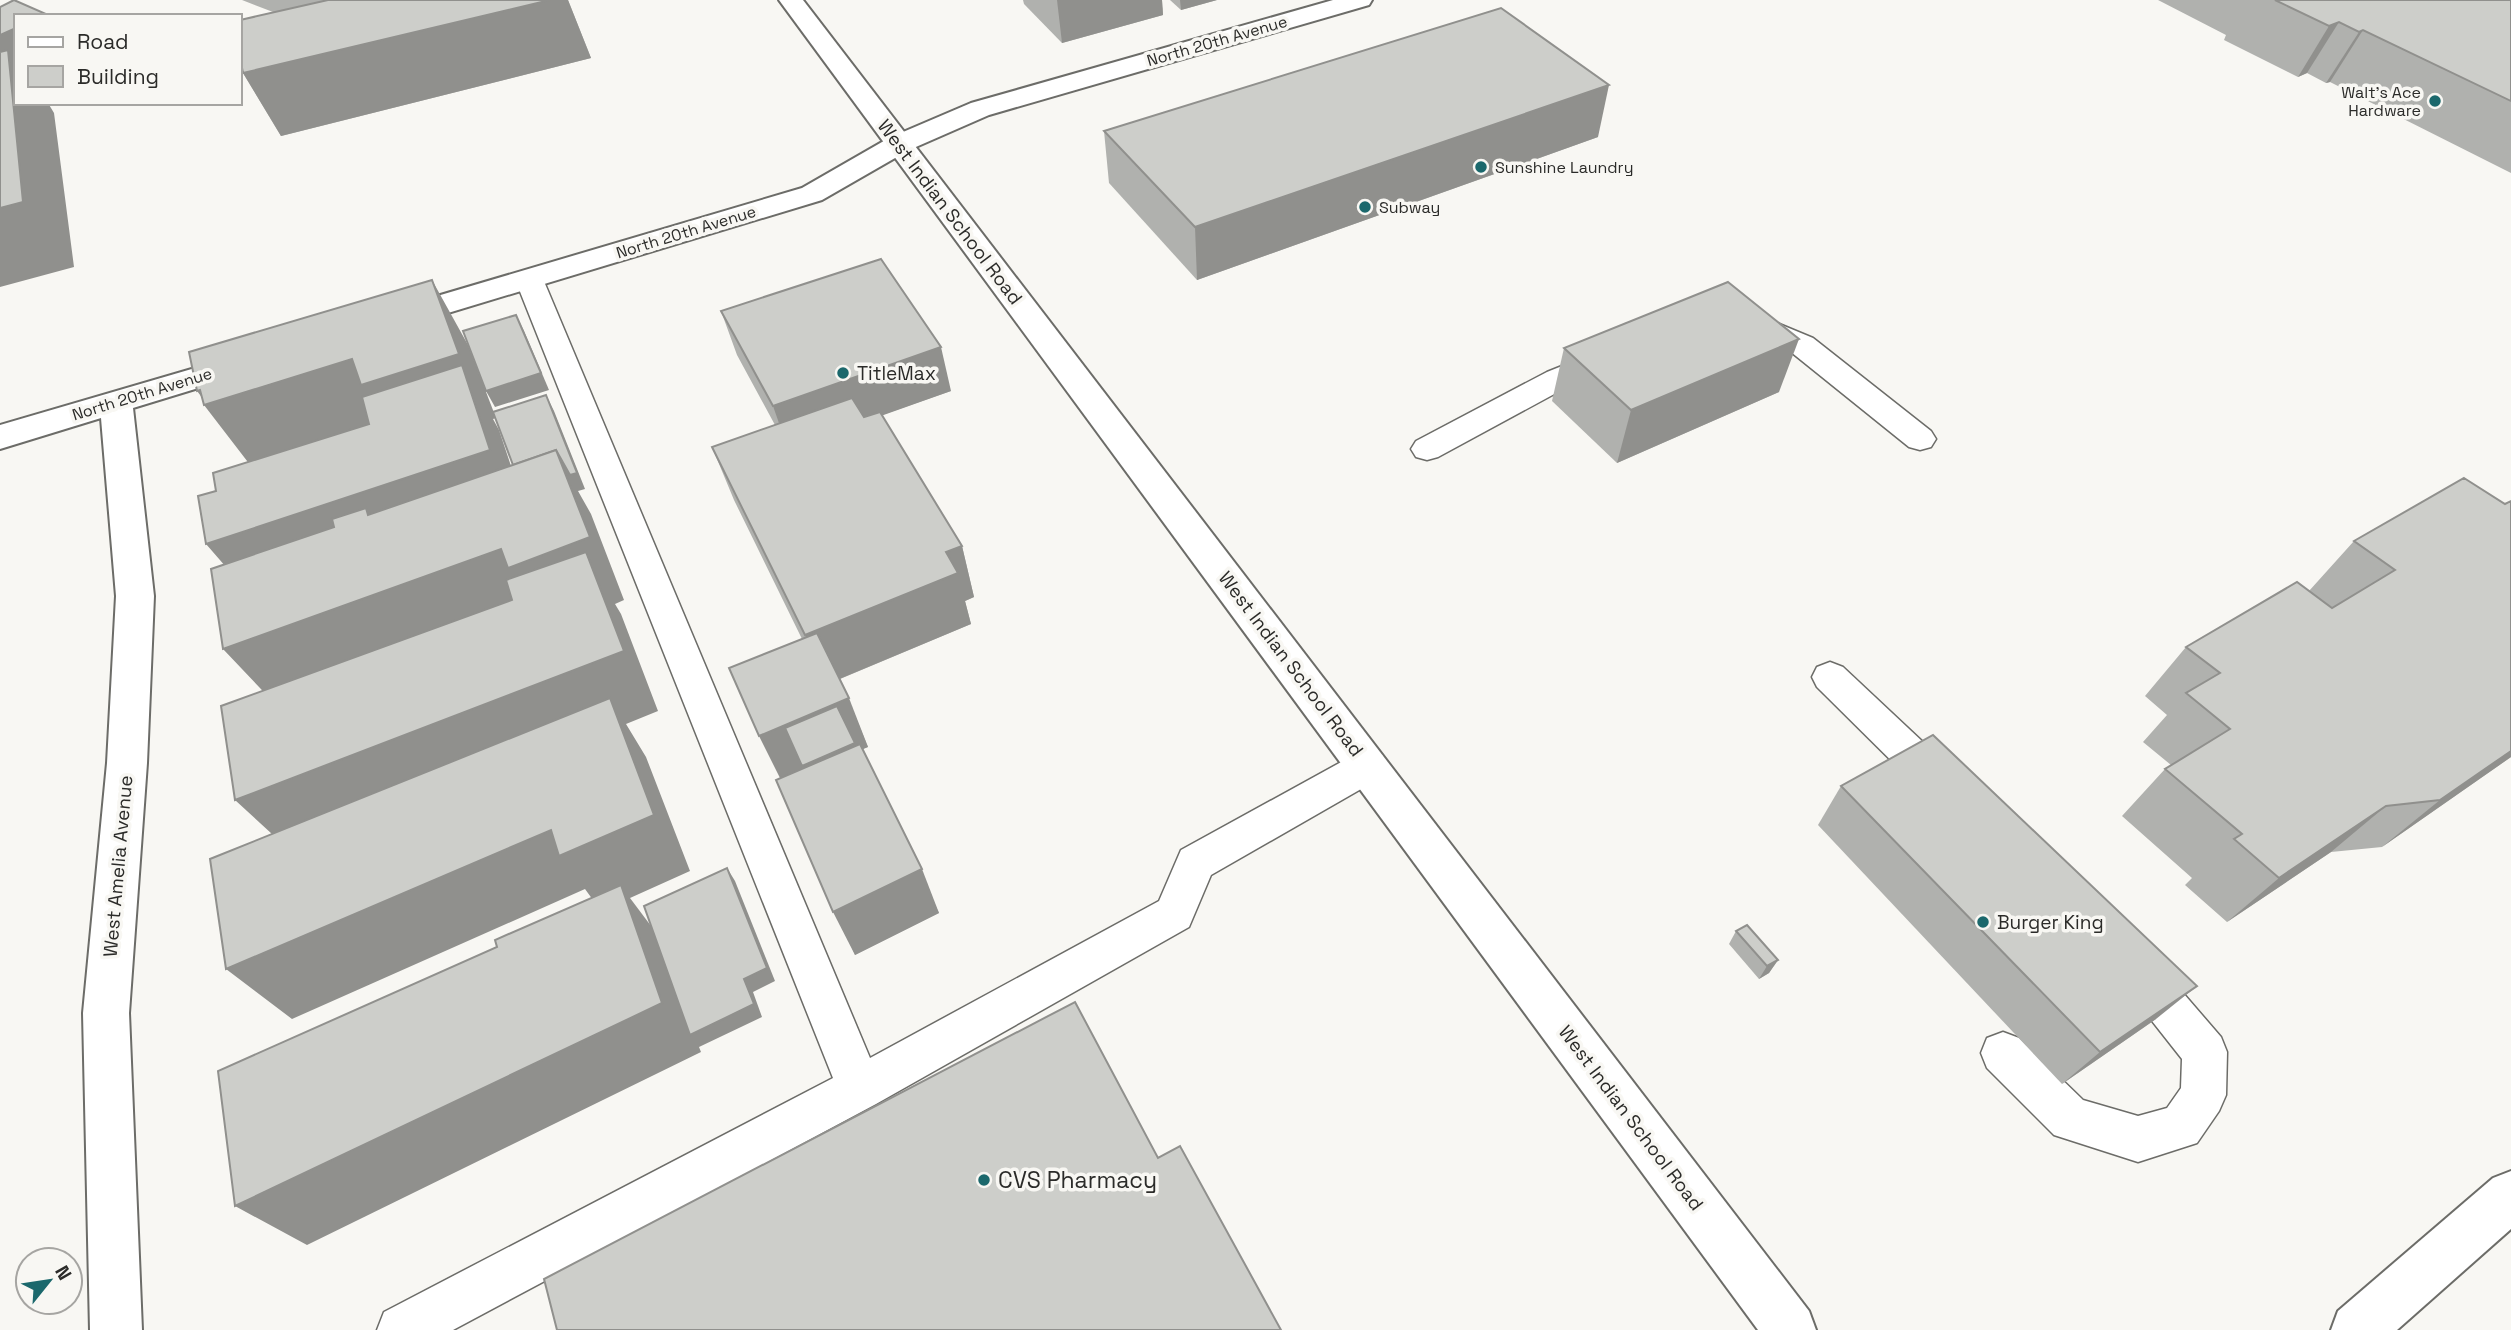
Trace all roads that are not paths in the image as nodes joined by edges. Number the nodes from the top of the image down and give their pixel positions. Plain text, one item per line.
1 (790, 0) edge
2 (1360, 0) edge
3 (899, 144) junction
4 (529, 279) junction
5 (1727, 317) edge
6 (373, 325) edge
7 (1632, 347) edge
8 (270, 356) edge
9 (116, 402) junction
10 (0, 437) edge
11 (1920, 439) dead end
12 (1427, 449) dead end
13 (1830, 677) dead end
14 (1368, 766) junction
15 (1968, 811) edge
16 (2106, 945) edge
17 (2003, 1053) dead end
18 (860, 1088) junction
19 (2511, 1196) edge
20 (116, 1330) edge
21 (402, 1330) edge
22 (1790, 1330) edge
23 (2357, 1330) edge

1 - 3 street, West Indian School Road
2 - 3 street, North 20th Avenue
3 - 4 street, North 20th Avenue
3 - 14 street, West Indian School Road
4 - 6 street, North 20th Avenue
4 - 18 lane
5 - 11 lane
7 - 12 lane
8 - 9 street, North 20th Avenue
9 - 10 street, North 20th Avenue
9 - 20 street, West Amelia Avenue
13 - 15 lane
14 - 18 lane
14 - 22 street, West Indian School Road
16 - 17 lane
18 - 21 lane
19 - 23 street

